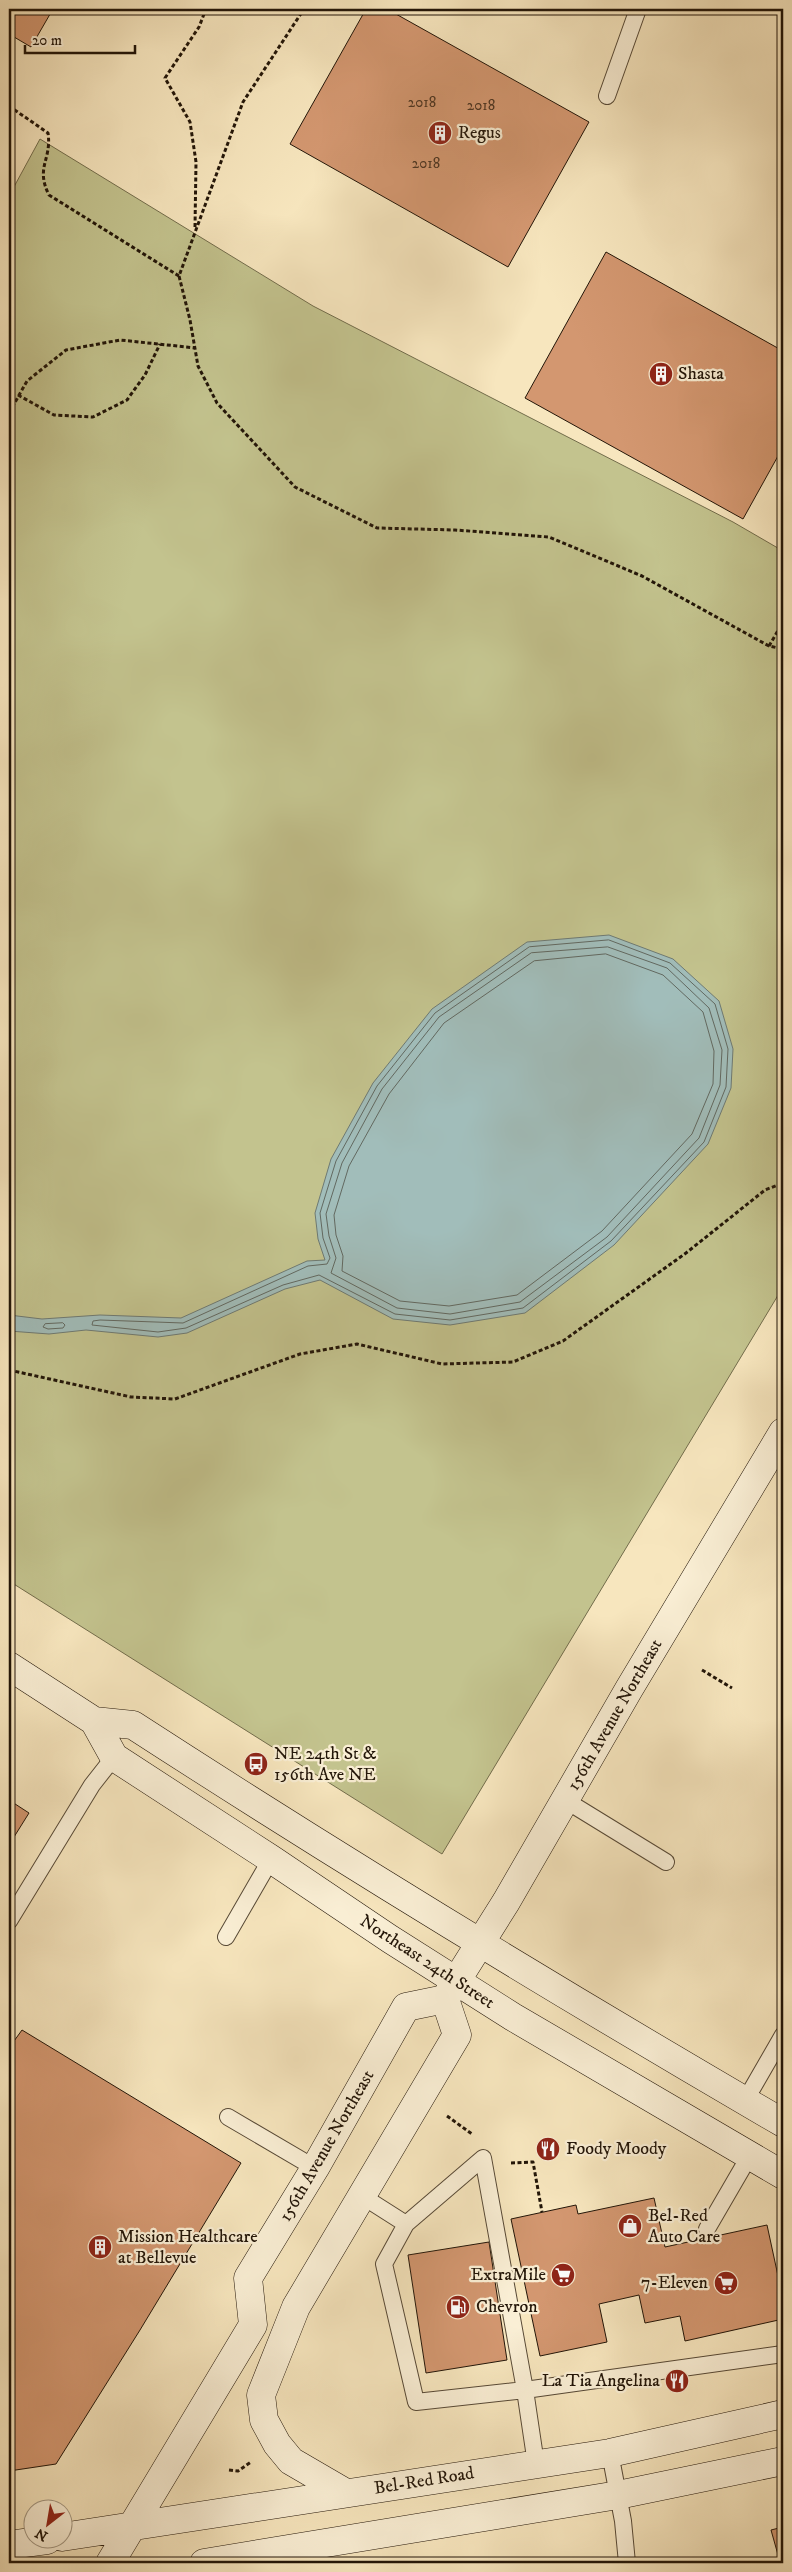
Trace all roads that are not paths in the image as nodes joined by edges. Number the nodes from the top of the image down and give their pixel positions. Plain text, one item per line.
1 (638, 9) edge
2 (607, 96) dead end
3 (783, 1432) edge
4 (9, 1666) edge
5 (94, 1721) junction
6 (114, 1757) junction
7 (565, 1800) junction
8 (271, 1859) junction
9 (666, 1862) dead end
10 (9, 1921) edge
11 (226, 1938) dead end
12 (480, 1943) junction
13 (451, 1990) junction
14 (783, 2035) edge
15 (745, 2101) junction
16 (228, 2117) dead end
17 (783, 2123) edge
18 (750, 2155) junction
19 (316, 2168) junction
20 (783, 2175) edge
21 (362, 2196) junction
22 (406, 2224) junction
23 (707, 2229) dead end
24 (296, 2307) junction
25 (253, 2325) junction
26 (783, 2354) edge
27 (525, 2390) junction
28 (783, 2414) edge
29 (610, 2454) junction
30 (783, 2461) edge
31 (536, 2464) junction
32 (346, 2493) junction
33 (618, 2495) junction
34 (132, 2527) junction
35 (72, 2536) edge
36 (22, 2543) edge
37 (9, 2545) edge
38 (110, 2563) edge
39 (204, 2563) edge
40 (627, 2563) edge

1 - 2 lane
3 - 7 main road, 156th Avenue Northeast
4 - 5 main road, Northeast 24th Street
5 - 6 main road, Northeast 24th Street
5 - 12 main road, Northeast 24th Street
6 - 8 main road, Northeast 24th Street
6 - 10 lane
7 - 9 lane
7 - 12 main road, 156th Avenue Northeast
8 - 11 lane
8 - 13 main road, Northeast 24th Street
12 - 13 main road, 156th Avenue Northeast
12 - 15 main road, Northeast 24th Street
13 - 18 main road, Northeast 24th Street
13 - 19 main road, 156th Avenue Northeast
13 - 21 main road
14 - 15 lane
15 - 17 main road, Northeast 24th Street
16 - 19 lane
18 - 20 main road, Northeast 24th Street
18 - 23 lane
19 - 25 main road, 156th Avenue Northeast
21 - 22 lane
21 - 24 main road
22 - 27 lane
22 - 27 lane
24 - 25 main road
24 - 32 main road
25 - 34 main road
26 - 27 lane
27 - 31 lane
28 - 29 main road, Bel-Red Road
29 - 31 main road, Bel-Red Road
29 - 33 lane
30 - 33 main road
31 - 32 main road, Bel-Red Road
32 - 34 main road, Bel-Red Road
33 - 39 main road
33 - 40 lane
34 - 35 main road, Bel-Red Road
34 - 38 main road
36 - 37 main road

